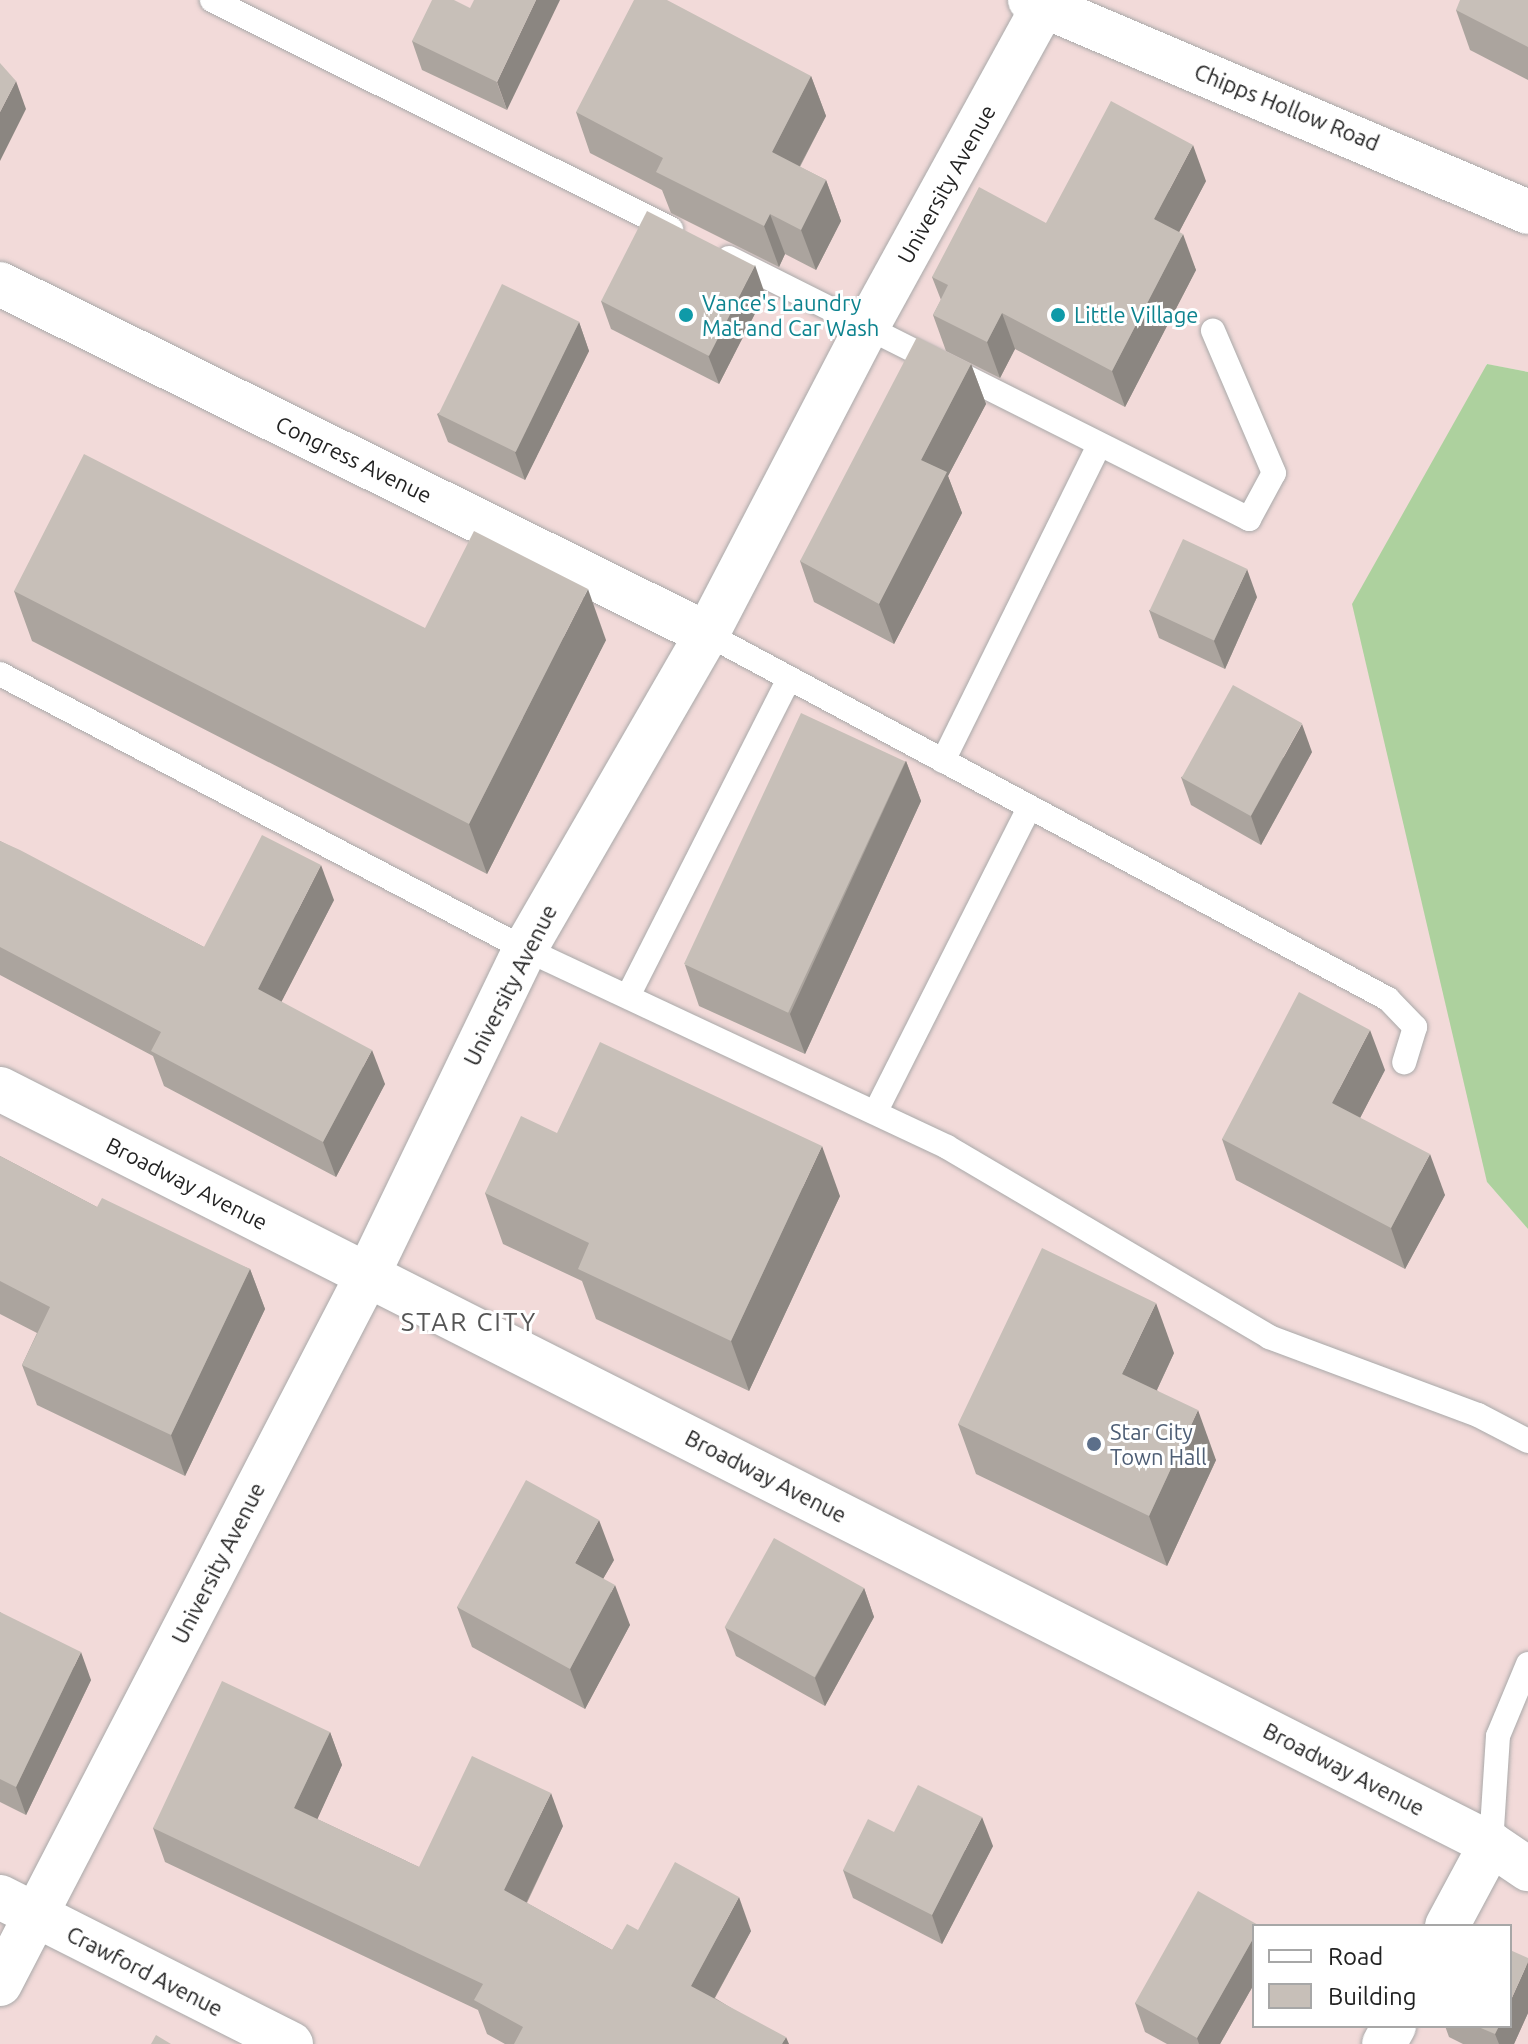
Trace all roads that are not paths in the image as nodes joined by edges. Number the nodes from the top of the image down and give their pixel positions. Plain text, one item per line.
1 (212, 0) edge
2 (1040, 2) edge
3 (1528, 212) edge
4 (0, 284) edge
5 (867, 327) junction
6 (1213, 331) dead end
7 (1099, 446) junction
8 (707, 634) junction
9 (0, 674) edge
10 (789, 678) junction
11 (943, 761) junction
12 (1029, 808) junction
13 (525, 949) junction
14 (628, 996) junction
15 (1404, 1062) dead end
16 (0, 1089) edge
17 (876, 1111) junction
18 (368, 1274) junction
19 (1528, 1441) edge
20 (1528, 1664) edge
21 (1491, 1844) junction
22 (1528, 1869) edge
23 (17, 1906) edge
24 (1448, 1924) edge
25 (0, 1984) edge
26 (291, 2044) edge

1 - 5 lane
2 - 3 street, Chipps Hollow Road
2 - 5 street, University Avenue
4 - 8 street, Congress Avenue
5 - 7 lane
5 - 8 street, University Avenue
6 - 7 lane
7 - 11 lane
8 - 10 lane
8 - 13 street, University Avenue
9 - 13 lane
10 - 11 lane
10 - 14 lane
11 - 12 lane
12 - 15 lane
12 - 17 lane
13 - 14 lane
13 - 18 street, University Avenue
14 - 17 lane
16 - 18 street, Broadway Avenue
17 - 19 lane
18 - 21 street, Broadway Avenue
18 - 23 street, University Avenue
20 - 21 lane
21 - 22 street, Broadway Avenue
21 - 24 street
23 - 25 street, University Avenue
23 - 26 street, Crawford Avenue

